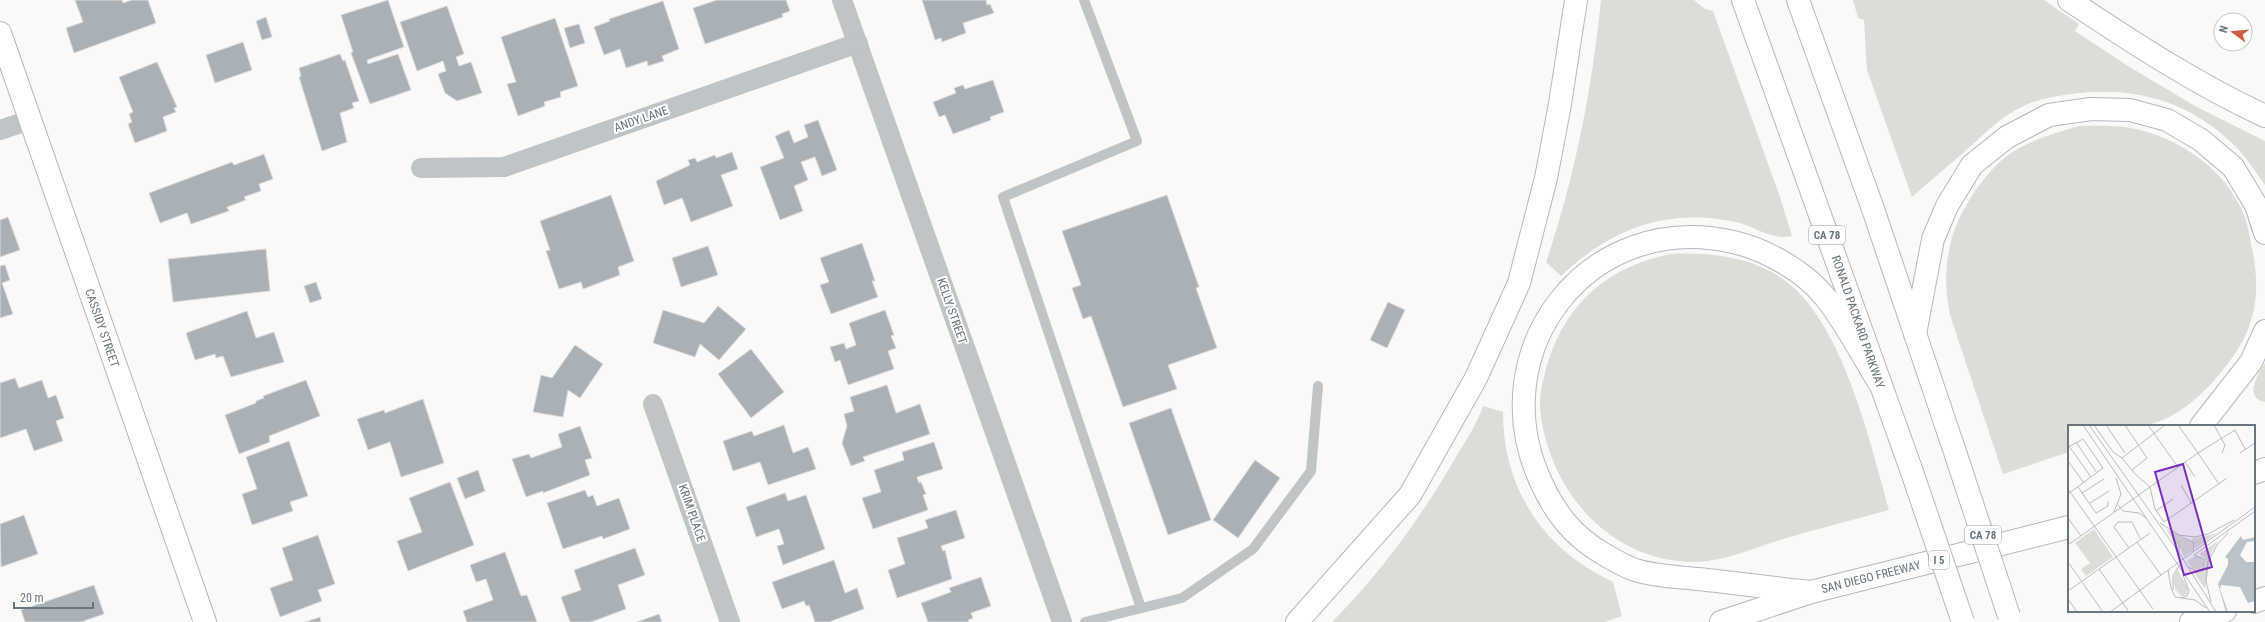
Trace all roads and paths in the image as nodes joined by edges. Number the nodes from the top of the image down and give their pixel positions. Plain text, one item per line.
1 (842, 0) edge
2 (1084, 0) edge
3 (1576, 0) edge
4 (1743, 0) edge
5 (1798, 0) edge
6 (2069, 0) edge
7 (0, 33) edge
8 (858, 43) junction
9 (2265, 116) edge
10 (30, 120) junction
11 (0, 130) edge
12 (421, 168) dead end
13 (2265, 233) edge
14 (2265, 331) edge
15 (1915, 334) junction
16 (1878, 381) junction
17 (1318, 386) dead end
18 (653, 404) dead end
19 (2202, 425) edge
20 (2265, 470) edge
21 (2255, 473) edge
22 (2068, 527) edge
23 (1811, 592) junction
24 (2265, 598) edge
25 (2255, 602) edge
26 (1141, 608) junction
27 (2222, 612) edge
28 (2011, 620) edge
29 (205, 622) edge
30 (730, 622) edge
31 (1062, 622) edge
32 (1085, 622) edge
33 (1297, 622) edge
34 (1721, 622) edge
35 (1963, 622) edge
36 (2191, 622) edge

1 - 8 street, KELLY STREET
2 - 26 lane
3 - 33 main road
4 - 16 main road, RONALD PACKARD PARKWAY / CA 78
5 - 15 main road, CA 78
6 - 9 main road
7 - 10 main road, CASSIDY STREET
8 - 12 street, ANDY LANE
8 - 31 street, KELLY STREET
10 - 11 street
10 - 29 main road, CASSIDY STREET
13 - 15 main road
14 - 19 main road
15 - 28 main road, CA 78, bridge
16 - 23 main road
16 - 35 main road, RONALD PACKARD PARKWAY / CA 78, bridge
17 - 26 lane
18 - 30 street, KRIM PLACE
20 - 21 main road
22 - 23 main road, SAN DIEGO FREEWAY / I 5
23 - 34 main road, SAN DIEGO FREEWAY / I 5
24 - 25 main road
26 - 32 lane
27 - 36 main road

